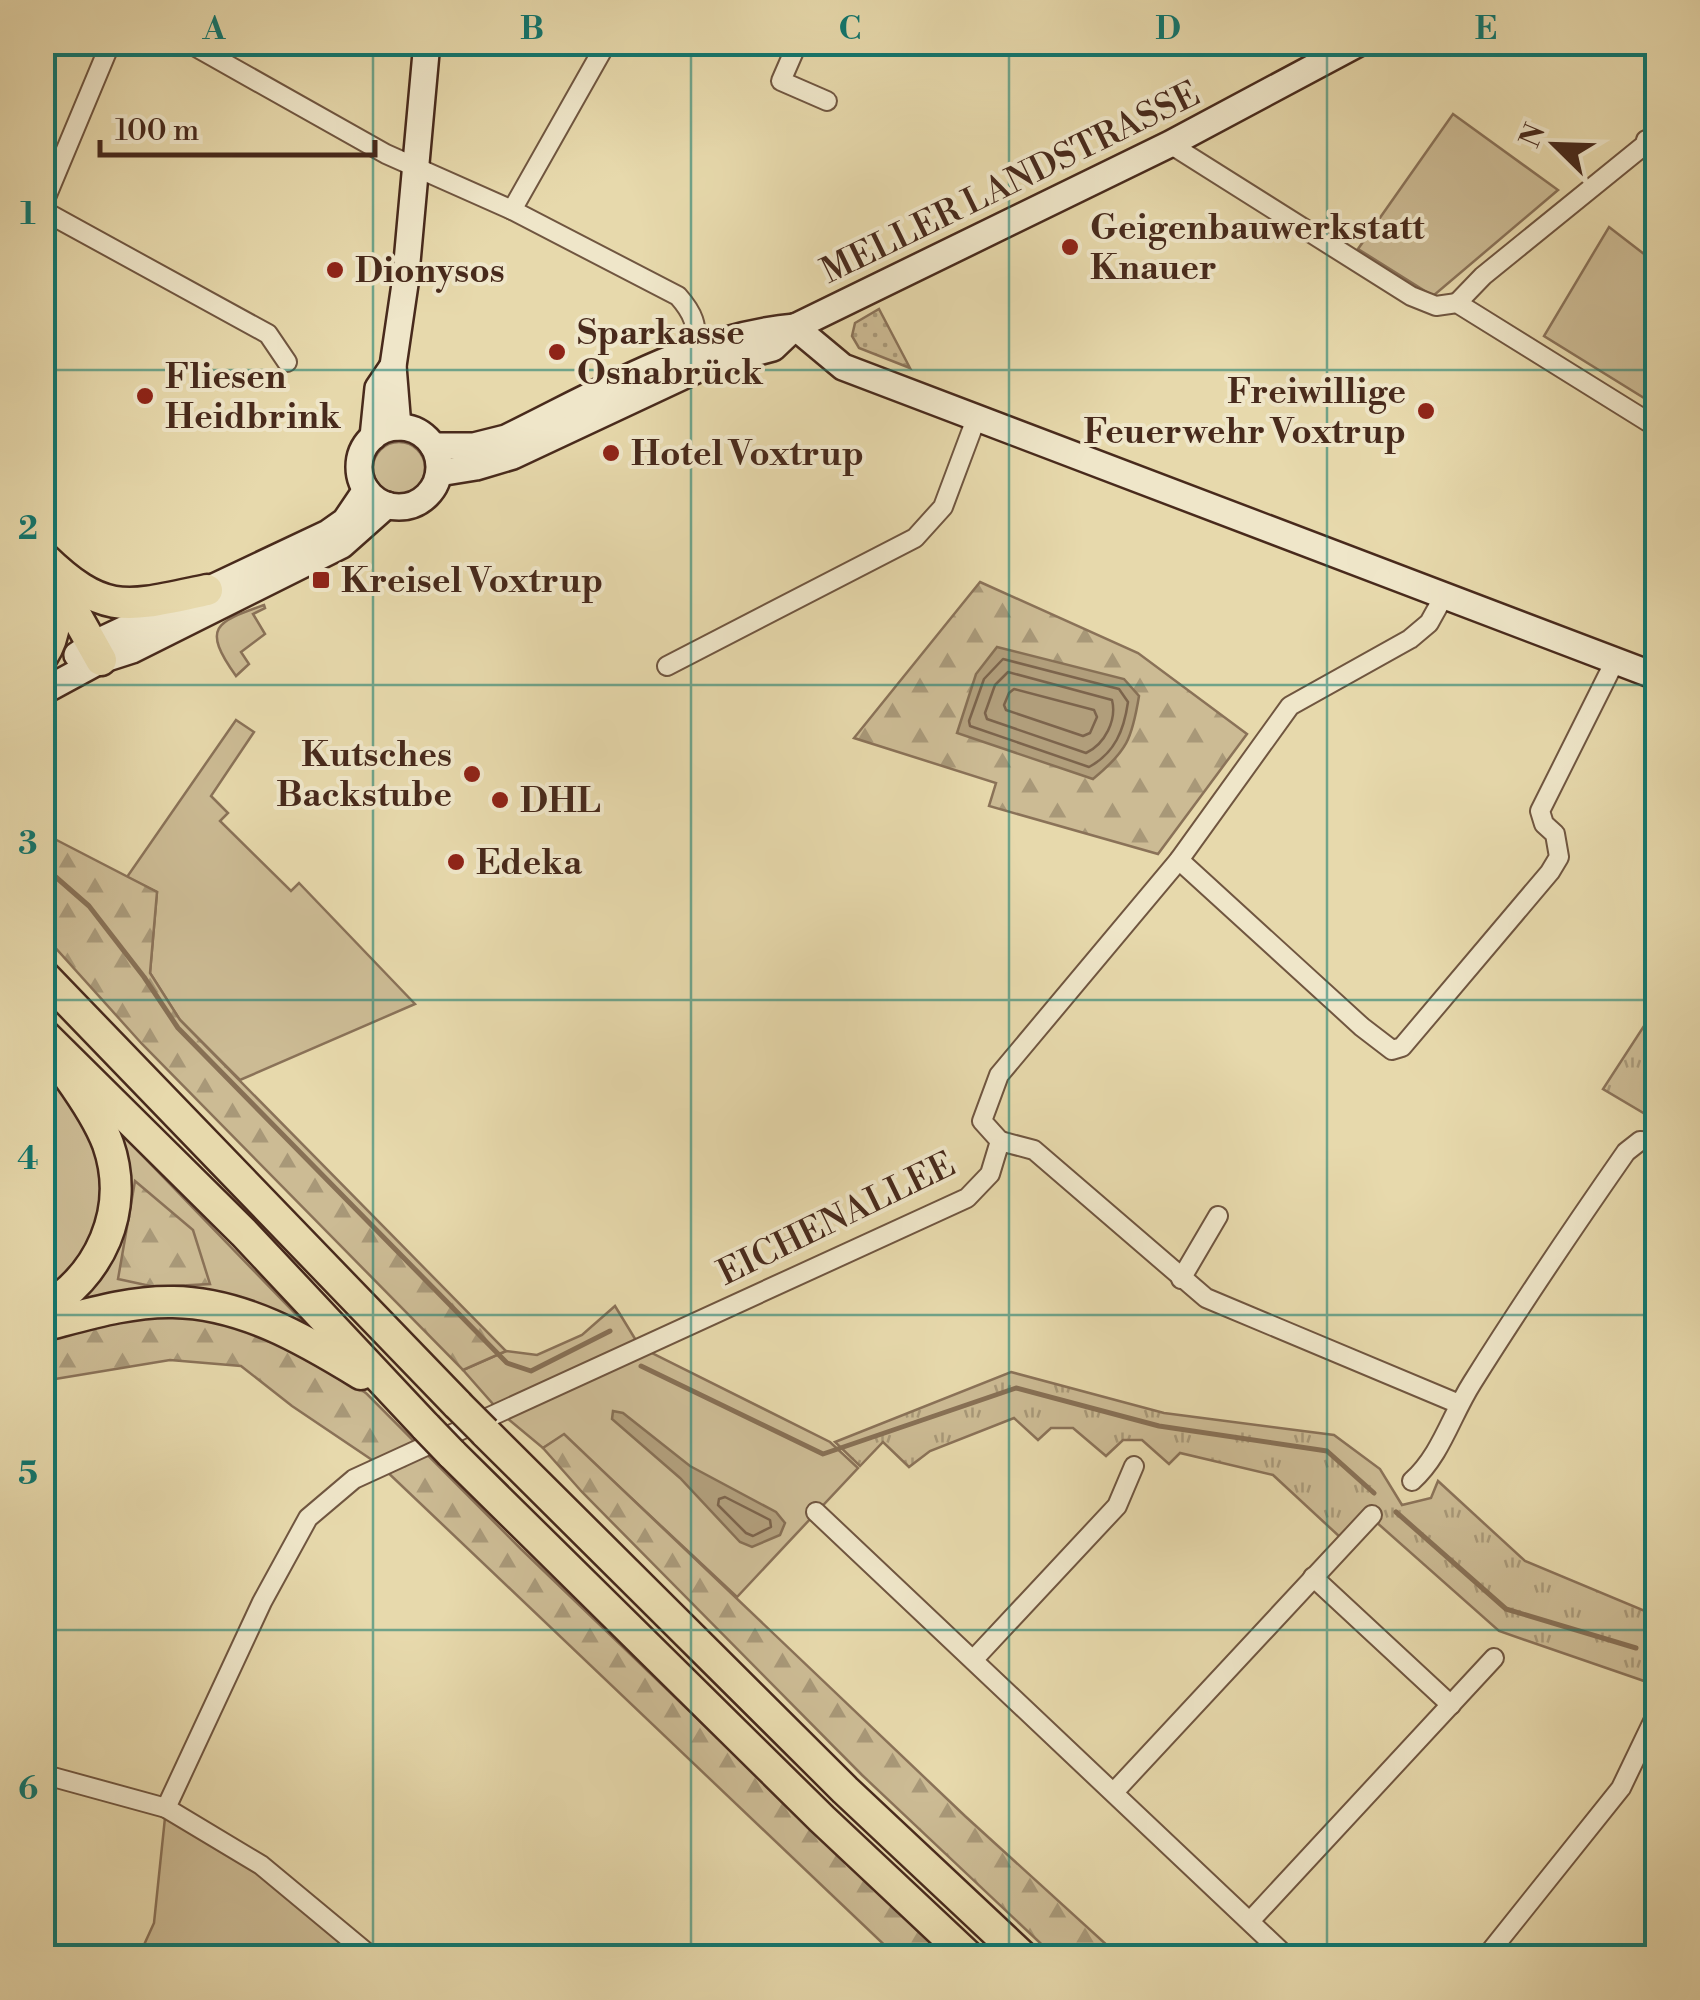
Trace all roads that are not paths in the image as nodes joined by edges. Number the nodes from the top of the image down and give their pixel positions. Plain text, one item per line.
1 (111, 42) edge
2 (187, 42) edge
3 (427, 42) edge
4 (607, 42) edge
5 (798, 42) edge
6 (1361, 42) edge
7 (827, 102) dead end
8 (1652, 137) edge
9 (1170, 144) junction
10 (1658, 157) edge
11 (417, 165) junction
12 (42, 209) edge
13 (512, 210) junction
14 (1457, 303) junction
15 (796, 327) junction
16 (695, 348) junction
17 (287, 362) dead end
18 (392, 366) junction
19 (976, 418) junction
20 (398, 428) junction
21 (1658, 428) edge
22 (373, 437) junction
23 (433, 446) junction
24 (439, 473) junction
25 (377, 498) junction
26 (43, 556) edge
27 (207, 590) junction
28 (1444, 596) junction
29 (97, 652) junction
30 (42, 658) edge
31 (1615, 661) junction
32 (667, 666) dead end
33 (42, 676) edge
34 (1658, 677) edge
35 (42, 692) edge
36 (1178, 860) junction
37 (42, 974) edge
38 (42, 1035) edge
39 (1000, 1141) junction
40 (1658, 1142) edge
41 (1218, 1216) dead end
42 (1181, 1279) junction
43 (42, 1310) edge
44 (42, 1326) edge
45 (1459, 1404) junction
46 (418, 1418) junction
47 (1134, 1466) dead end
48 (1412, 1481) dead end
49 (816, 1512) dead end
50 (1372, 1515) dead end
51 (1314, 1577) junction
52 (1494, 1658) dead end
53 (974, 1659) junction
54 (1451, 1705) junction
55 (1658, 1711) edge
56 (42, 1774) edge
57 (1114, 1792) junction
58 (166, 1808) junction
59 (1250, 1920) junction
60 (372, 1958) edge
61 (970, 1958) edge
62 (1024, 1958) edge
63 (1288, 1958) edge
64 (1485, 1958) edge

1 - 12 street
2 - 11 street
3 - 11 street
4 - 13 street
5 - 7 street
6 - 9 street, MELLER LANDSTRASSE
8 - 10 street
8 - 14 street
9 - 14 street
9 - 15 street, MELLER LANDSTRASSE
11 - 13 street
11 - 18 street
12 - 17 street
13 - 16 street
14 - 21 street
15 - 16 street, MELLER LANDSTRASSE
15 - 19 street
15 - 24 street, MELLER LANDSTRASSE
16 - 23 street, MELLER LANDSTRASSE
18 - 20 street
18 - 22 street
19 - 28 street
19 - 32 street
20 - 22 street
20 - 23 street
22 - 25 street
23 - 24 street
24 - 25 street
25 - 27 street
25 - 29 street
26 - 27 highway
26 - 29 highway
26 - 30 highway
27 - 29 street
28 - 31 street
28 - 36 street, EICHENALLEE
29 - 33 street
29 - 35 street
31 - 34 street
31 - 36 street
36 - 39 street, EICHENALLEE
37 - 62 highway, bridge
38 - 43 highway
38 - 46 highway
39 - 42 street
39 - 58 street, EICHENALLEE
40 - 45 street
41 - 42 street
42 - 45 street
44 - 46 highway
45 - 48 street
46 - 61 highway, bridge
47 - 53 street
49 - 53 street
50 - 51 street
51 - 54 street
51 - 57 street
52 - 54 street
53 - 57 street
54 - 59 street
55 - 64 street
56 - 58 street
57 - 59 street
58 - 60 street
59 - 63 street

